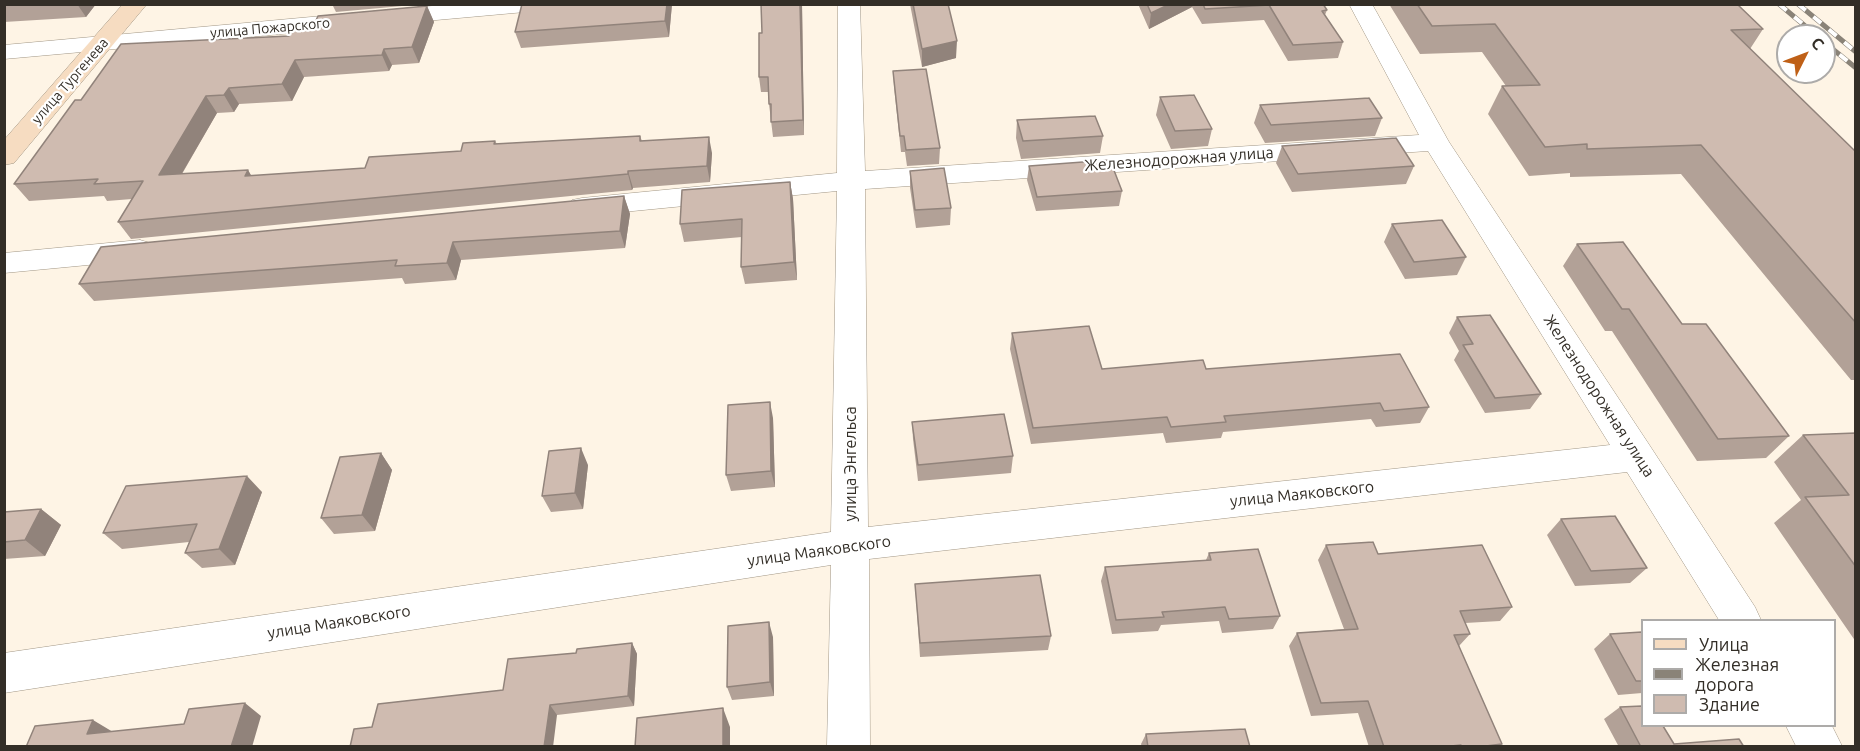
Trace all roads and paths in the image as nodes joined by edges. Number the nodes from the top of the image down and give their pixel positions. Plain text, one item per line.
1 (136, 4) edge
2 (536, 4) edge
3 (849, 4) edge
4 (1359, 4) edge
5 (102, 43) junction
6 (4, 52) edge
7 (1436, 142) junction
8 (4, 157) edge
9 (851, 181) junction
10 (553, 210) edge
11 (171, 247) edge
12 (4, 263) edge
13 (1638, 456) junction
14 (851, 545) junction
15 (1740, 619) edge
16 (4, 673) edge
17 (1808, 727) edge
18 (849, 747) edge
19 (1820, 747) edge

1 - 5 main road, улица Тургенева
2 - 5 street, улица Пожарского
3 - 9 street, улица Энгельса
4 - 7 street, Железнодорожная улица
5 - 6 street, улица Пожарского
5 - 8 main road, улица Тургенева
7 - 9 street, Железнодорожная улица
7 - 13 street, Железнодорожная улица
9 - 10 street
9 - 14 street, улица Энгельса
11 - 12 street
13 - 14 street, улица Маяковского
13 - 15 street, Железнодорожная улица
14 - 16 street, улица Маяковского
14 - 18 street, улица Энгельса
17 - 19 street

